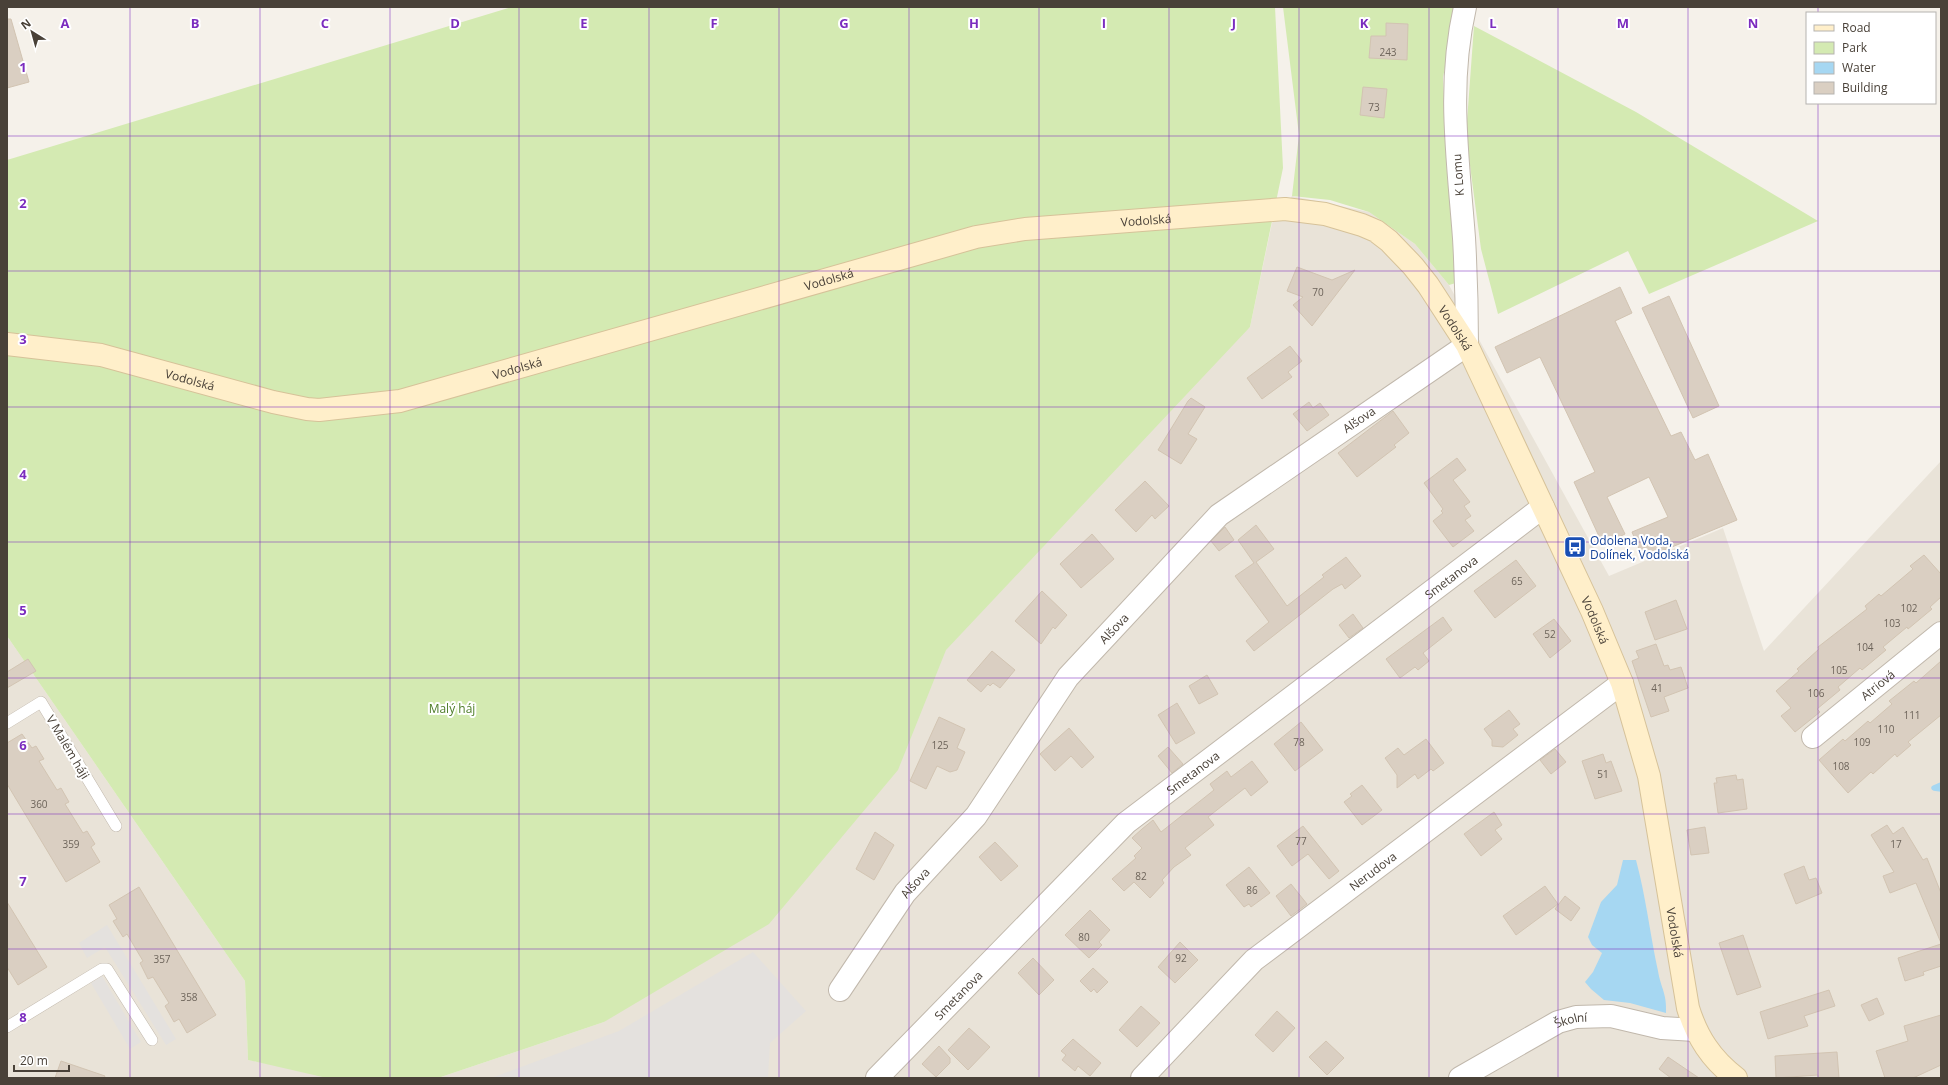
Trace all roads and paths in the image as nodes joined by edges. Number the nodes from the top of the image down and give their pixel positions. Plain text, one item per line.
1 (1465, 7) edge
2 (7, 344) edge
3 (1467, 344) junction
4 (1543, 507) junction
5 (1941, 633) edge
6 (1622, 683) junction
7 (7, 723) edge
8 (1813, 737) dead end
9 (116, 826) dead end
10 (840, 990) dead end
11 (7, 1027) edge
12 (1695, 1030) junction
13 (152, 1040) dead end
14 (877, 1078) edge
15 (1142, 1078) edge
16 (1460, 1078) edge
17 (1736, 1078) edge

1 - 3 street, K Lomu
2 - 3 street, Vodolská
3 - 4 street, Vodolská
3 - 10 street, Alšova
4 - 6 street, Vodolská
4 - 14 street, Smetanova
5 - 8 street, Atriová
6 - 12 street, Vodolská
6 - 15 street, Nerudova
7 - 9 lane, V Malém háji
11 - 13 lane
12 - 16 street, Školní
12 - 17 street, Vodolská

